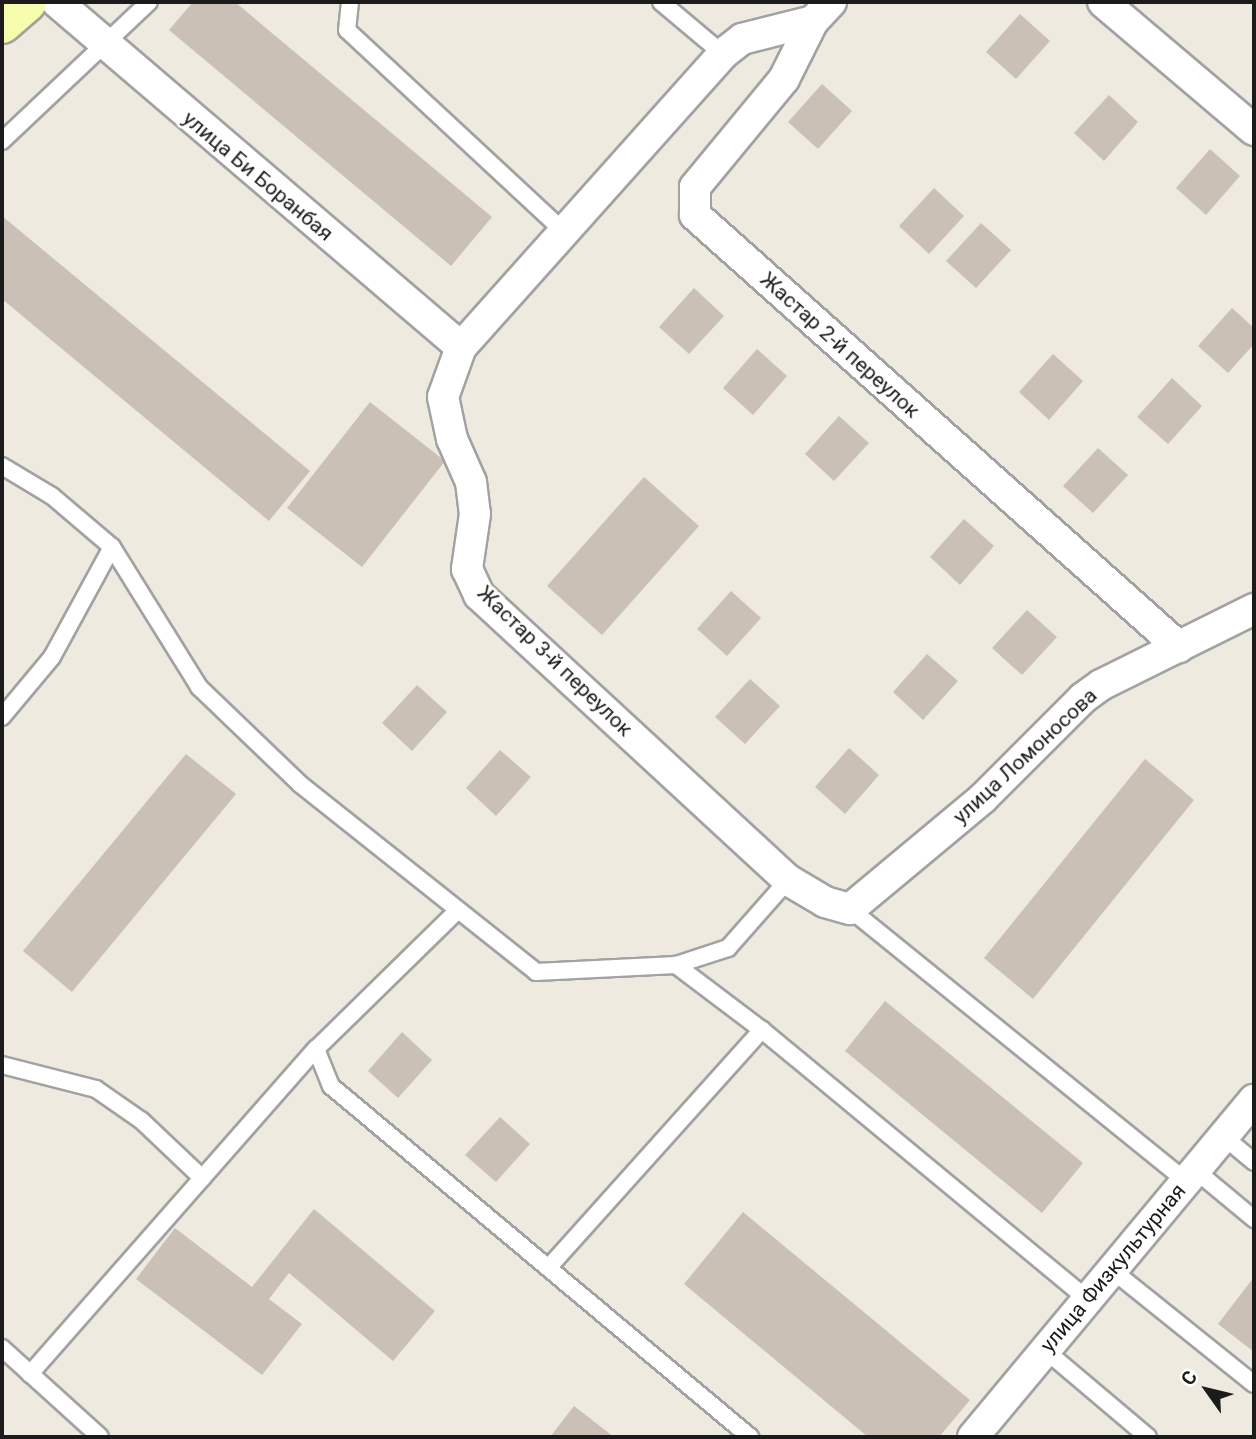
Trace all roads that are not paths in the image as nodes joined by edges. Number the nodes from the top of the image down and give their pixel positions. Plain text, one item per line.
1 (27, 2) edge
2 (57, 2) edge
3 (149, 2) edge
4 (350, 2) edge
5 (661, 2) edge
6 (1102, 2) edge
7 (822, 12) edge
8 (2, 24) edge
9 (103, 45) junction
10 (723, 54) junction
11 (1254, 130) edge
12 (2, 141) edge
13 (562, 230) junction
14 (461, 347) junction
15 (2, 466) edge
16 (111, 547) junction
17 (1254, 609) edge
18 (1178, 648) junction
19 (2, 717) edge
20 (789, 880) junction
21 (850, 909) junction
22 (456, 912) junction
23 (676, 965) junction
24 (762, 1030) junction
25 (316, 1049) junction
26 (2, 1065) edge
27 (1252, 1108) edge
28 (1223, 1136) junction
29 (1254, 1162) edge
30 (1191, 1175) junction
31 (202, 1178) junction
32 (1254, 1219) edge
33 (548, 1267) junction
34 (1112, 1270) junction
35 (1087, 1299) junction
36 (2, 1348) edge
37 (1045, 1350) junction
38 (30, 1374) junction
39 (1254, 1384) edge
40 (100, 1437) edge
41 (750, 1437) edge
42 (973, 1437) edge
43 (1148, 1437) edge

1 - 8 main road
2 - 9 street, улица Би Боранбая
3 - 9 lane
4 - 13 lane
5 - 10 lane
6 - 11 street
7 - 10 street, Жастар 3-й переулок
7 - 18 street, Жастар 2-й переулок
9 - 12 lane
9 - 14 street, улица Би Боранбая
10 - 13 street, Жастар 3-й переулок
13 - 14 street, Жастар 3-й переулок
14 - 20 street, Жастар 3-й переулок
15 - 16 lane
16 - 19 lane
16 - 22 lane
17 - 18 street, улица Ломоносова
18 - 21 street, улица Ломоносова
20 - 21 street, Жастар 3-й переулок
20 - 23 lane
21 - 30 lane
22 - 23 lane
22 - 25 lane
23 - 24 lane
24 - 33 lane
24 - 35 lane
25 - 31 lane
25 - 33 lane
26 - 31 lane
27 - 28 street, улица Физкультурная
28 - 29 lane
28 - 30 street, улица Физкультурная
30 - 32 lane
30 - 34 street, улица Физкультурная
31 - 38 lane
33 - 41 lane
34 - 35 street, улица Физкультурная
34 - 39 lane
35 - 37 street, улица Физкультурная
36 - 38 lane
37 - 42 street, улица Физкультурная
37 - 43 lane
38 - 40 lane

